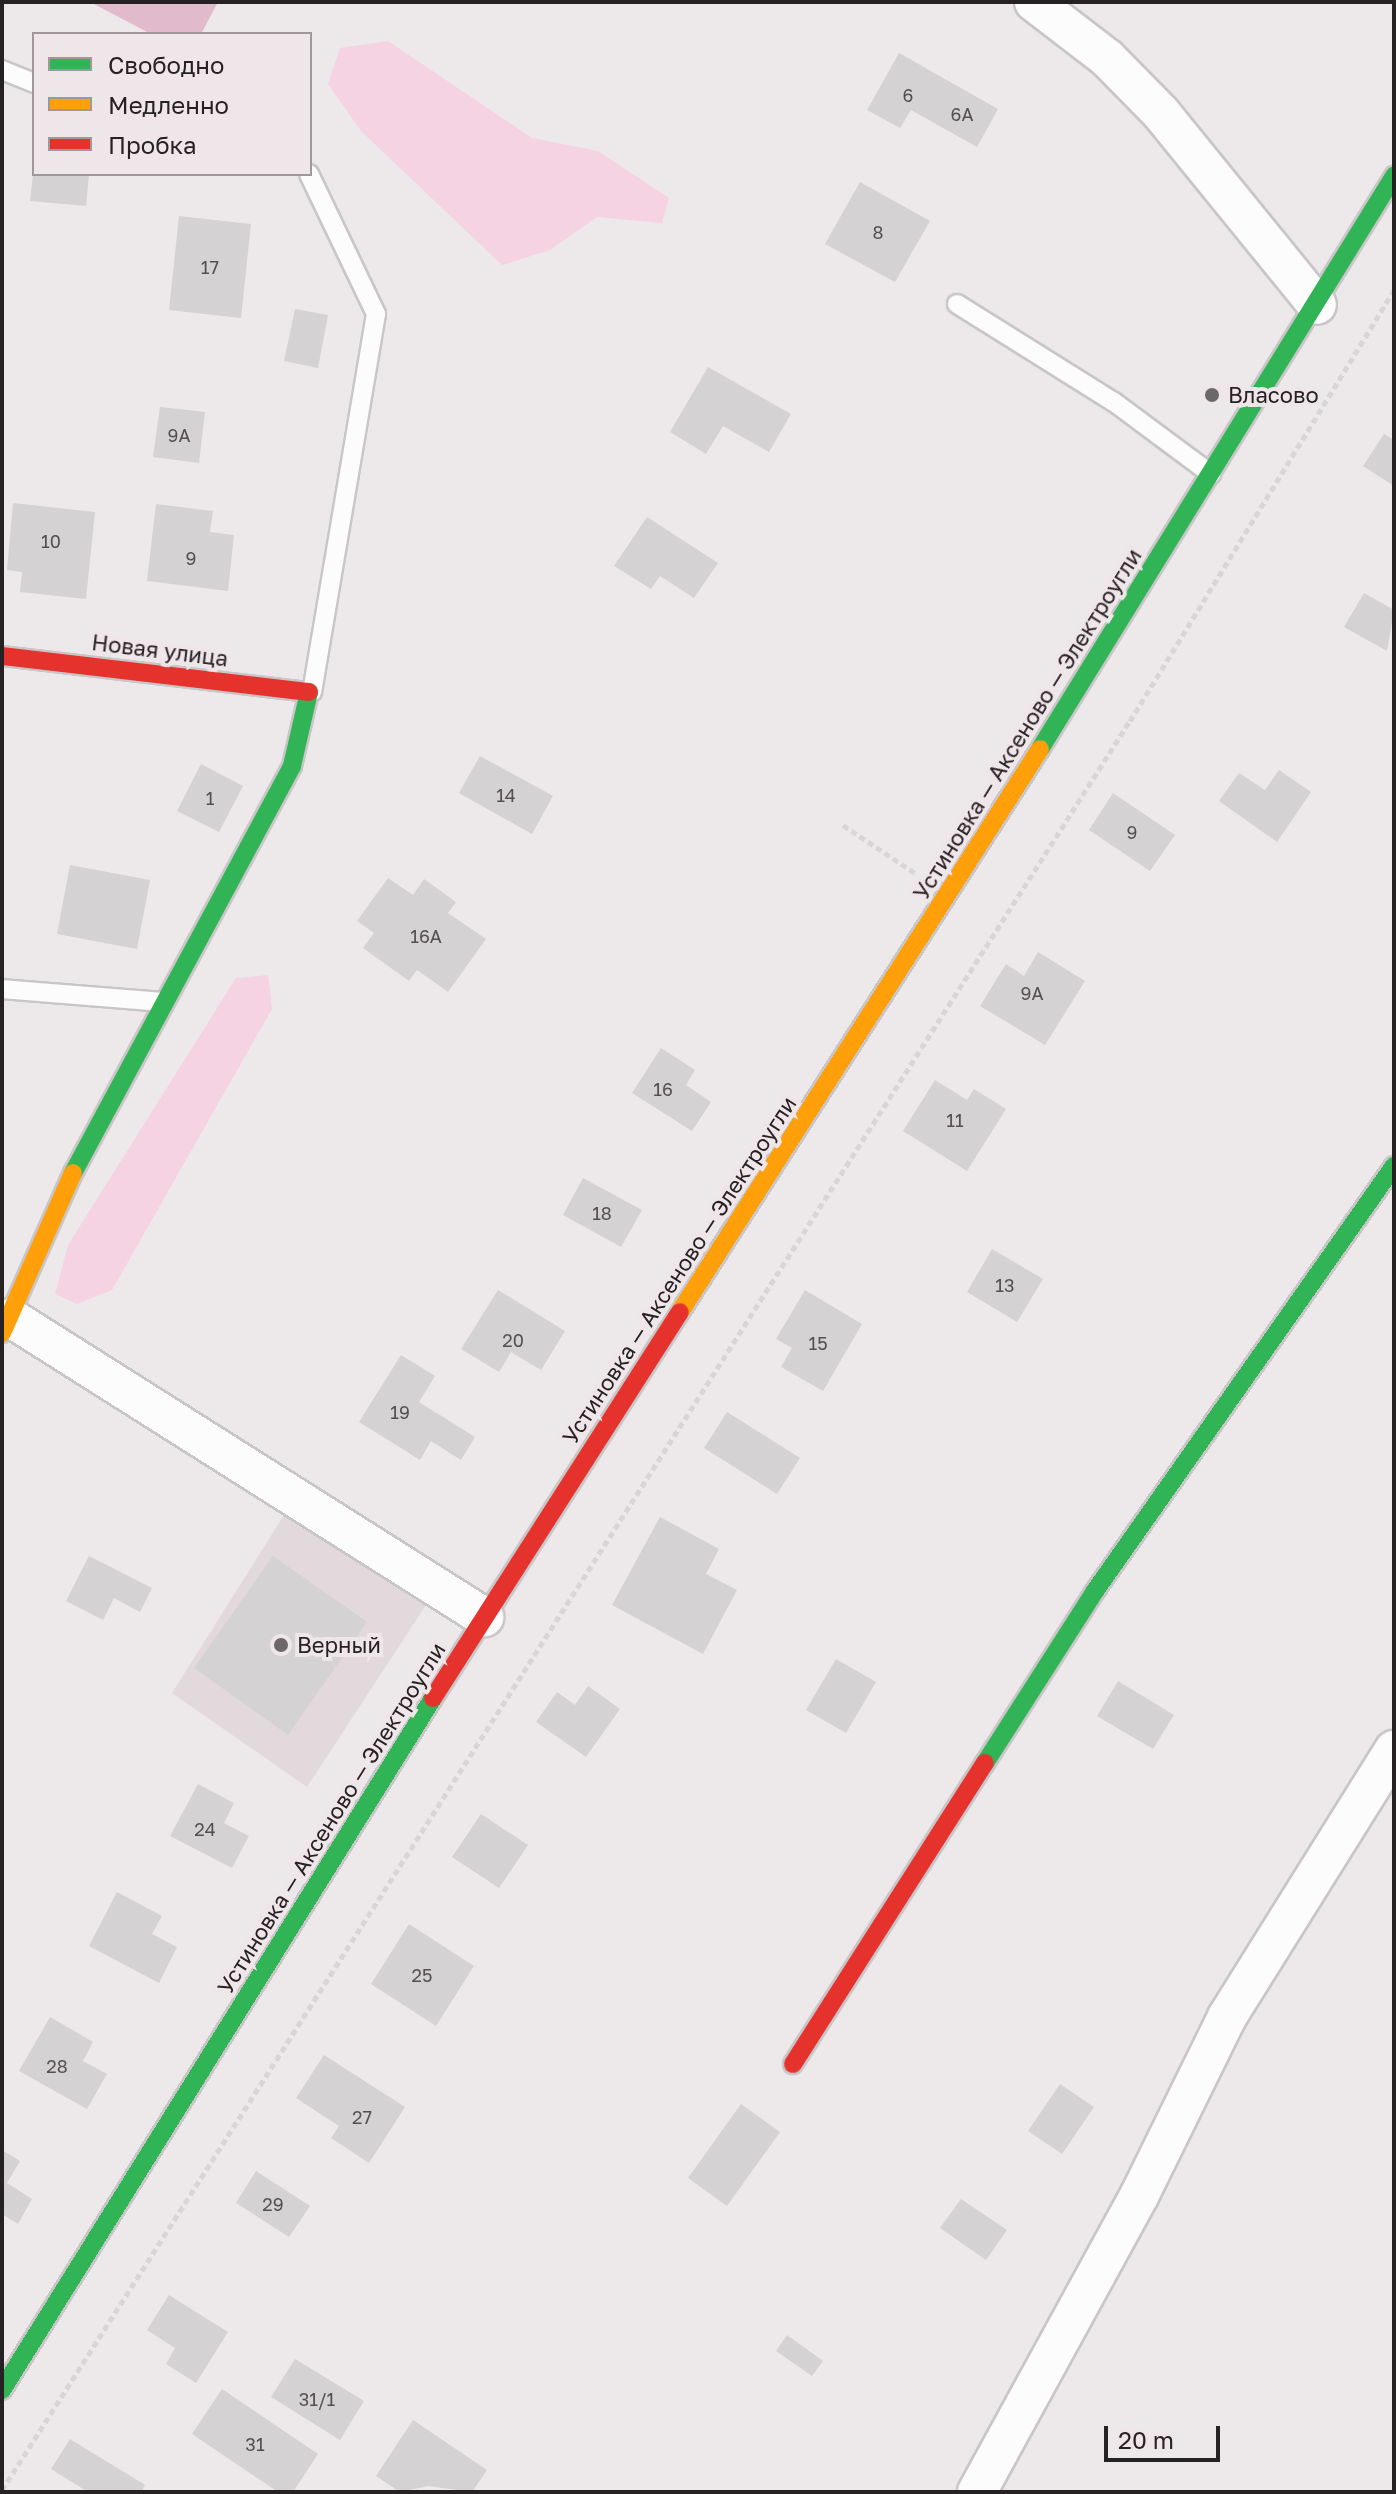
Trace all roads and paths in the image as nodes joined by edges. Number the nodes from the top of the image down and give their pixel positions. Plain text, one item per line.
1 (1034, 2) edge
2 (2, 70) edge
3 (32, 82) edge
4 (310, 176) edge
5 (1394, 176) edge
6 (1394, 290) edge
7 (957, 304) dead end
8 (1317, 305) junction
9 (1211, 474) junction
10 (2, 656) edge
11 (312, 692) junction
12 (843, 825) dead end
13 (949, 896) junction
14 (2, 989) edge
15 (167, 1003) junction
16 (1394, 1166) edge
17 (7, 1326) edge
18 (484, 1617) junction
19 (1394, 1750) edge
20 (793, 2064) dead end
21 (2, 2390) edge
22 (2, 2490) edge
23 (977, 2492) edge

1 - 8 street
2 - 3 lane
4 - 11 lane
5 - 8 main road, Устиновка — Аксеново — Электроугли
6 - 22 path
7 - 9 lane
8 - 9 main road, Устиновка — Аксеново — Электроугли
9 - 13 main road, Устиновка — Аксеново — Электроугли
10 - 11 main road, Новая улица
11 - 15 main road
12 - 13 path
13 - 18 main road, Устиновка — Аксеново — Электроугли
14 - 15 lane
15 - 17 main road
16 - 20 main road
17 - 18 street
18 - 21 main road, Устиновка — Аксеново — Электроугли
19 - 23 street

